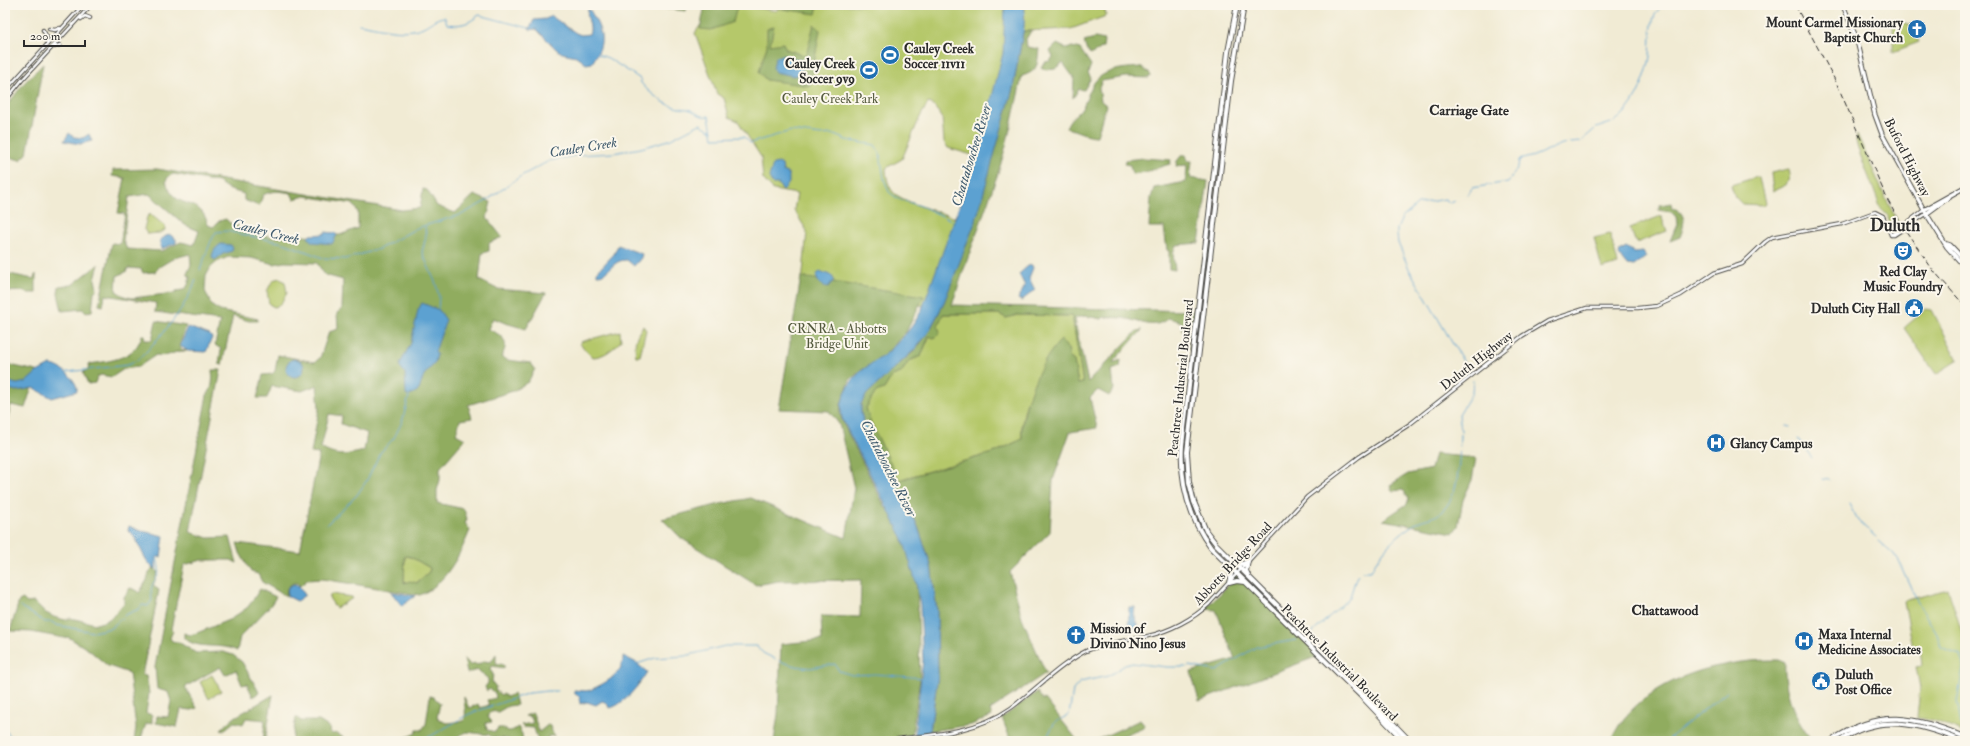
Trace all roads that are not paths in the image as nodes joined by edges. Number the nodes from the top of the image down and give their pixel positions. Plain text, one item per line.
1 (83, 5) edge
2 (91, 5) edge
3 (1237, 5) edge
4 (1244, 5) edge
5 (1842, 5) edge
6 (90, 18) dead end
7 (64, 26) junction
8 (49, 29) dead end
9 (43, 30) dead end
10 (66, 32) junction
11 (46, 44) junction
12 (60, 45) dead end
13 (38, 62) junction
14 (5, 91) edge
15 (5, 101) edge
16 (1965, 187) edge
17 (1925, 212) junction
18 (1902, 226) junction
19 (1888, 227) junction
20 (1891, 236) junction
21 (1947, 244) junction
22 (1965, 264) edge
23 (1192, 359) junction
24 (1198, 360) junction
25 (1384, 441) joint
26 (1231, 560) junction
27 (1248, 561) junction
28 (1226, 562) junction
29 (1239, 572) junction
30 (1253, 582) junction
31 (1228, 583) junction
32 (1247, 583) junction
33 (1965, 737) edge
34 (880, 741) edge
35 (1404, 741) edge
36 (1410, 741) edge
37 (1831, 741) edge
38 (1840, 741) edge
39 (1962, 741) edge

1 - 7 main road
2 - 10 main road
3 - 23 highway, Peachtree Industrial Boulevard
4 - 24 highway, Peachtree Industrial Boulevard
5 - 17 main road, Buford Highway
6 - 10 main road
7 - 8 main road
7 - 11 main road
9 - 11 main road
10 - 13 main road
11 - 14 main road
12 - 13 main road
13 - 15 main road
16 - 17 main road
17 - 18 main road
17 - 20 main road
17 - 21 main road, Buford Highway
18 - 19 main road
18 - 20 main road
19 - 20 main road
19 - 25 main road, Duluth Highway
21 - 22 main road, Buford Highway
21 - 22 main road, Buford Highway
23 - 24 main road
23 - 28 highway, Peachtree Industrial Boulevard
24 - 26 highway, Peachtree Industrial Boulevard
25 - 27 main road, Abbotts Bridge Road
26 - 27 highway
26 - 29 highway, Peachtree Industrial Boulevard
27 - 29 main road, Abbotts Bridge Road
27 - 30 highway
28 - 29 highway, Peachtree Industrial Boulevard
28 - 31 highway
29 - 30 highway, Peachtree Industrial Boulevard
29 - 31 main road, Abbotts Bridge Road
29 - 32 highway, Peachtree Industrial Boulevard
30 - 36 highway, Peachtree Industrial Boulevard
31 - 32 highway
31 - 34 main road, Abbotts Bridge Road
32 - 35 highway, Peachtree Industrial Boulevard
33 - 37 highway
38 - 39 highway

